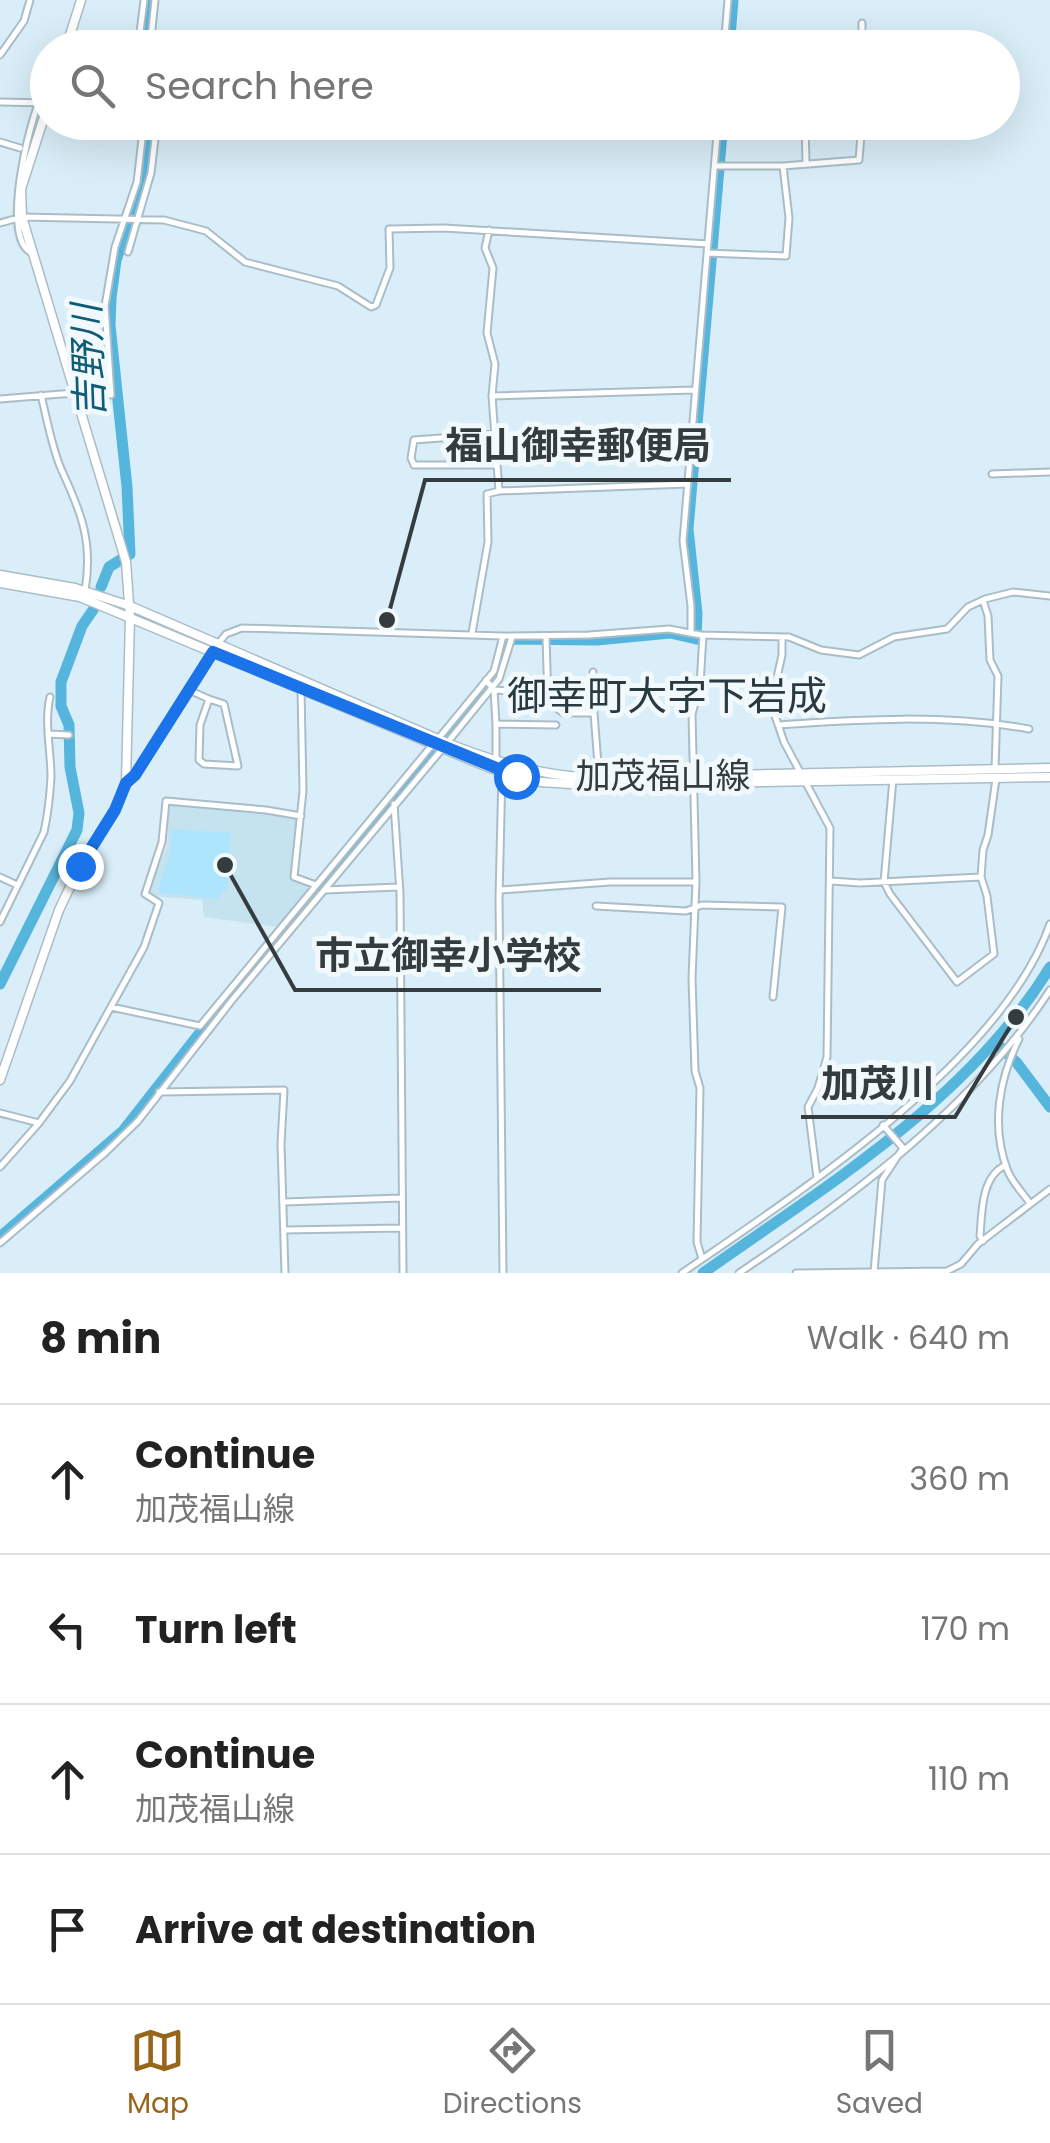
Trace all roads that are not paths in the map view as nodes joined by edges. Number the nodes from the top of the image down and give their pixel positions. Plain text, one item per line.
1 (30, 0) edge
2 (81, 0) edge
3 (144, 0) edge
4 (155, 0) edge
5 (728, 0) edge
6 (862, 23) dead end
7 (72, 30) edge
8 (140, 30) edge
9 (152, 30) edge
10 (726, 30) edge
11 (862, 30) edge
12 (0, 55) edge
13 (0, 102) edge
14 (30, 102) edge
15 (30, 126) edge
16 (37, 140) edge
17 (142, 140) edge
18 (155, 140) edge
19 (718, 140) edge
20 (805, 140) edge
21 (861, 140) edge
22 (0, 142) edge
23 (20, 148) junction
24 (806, 163) junction
25 (718, 166) junction
26 (784, 166) junction
27 (126, 216) junction
28 (17, 217) junction
29 (140, 217) junction
30 (0, 223) edge
31 (488, 230) junction
32 (708, 244) junction
33 (128, 252) dead end
34 (707, 253) junction
35 (696, 390) junction
36 (74, 393) junction
37 (111, 395) dead end
38 (41, 396) junction
39 (492, 396) junction
40 (0, 399) edge
41 (494, 434) junction
42 (497, 464) junction
43 (1050, 472) edge
44 (992, 474) dead end
45 (688, 484) junction
46 (499, 491) junction
47 (0, 581) edge
48 (85, 591) junction
49 (1050, 596) edge
50 (983, 600) junction
51 (130, 606) junction
52 (130, 618) junction
53 (472, 634) junction
54 (697, 634) junction
55 (503, 636) junction
56 (782, 637) junction
57 (512, 638) junction
58 (545, 638) junction
59 (215, 648) junction
60 (593, 672) dead end
61 (491, 685) junction
62 (301, 689) junction
63 (191, 691) junction
64 (546, 693) junction
65 (50, 696) dead end
66 (209, 699) junction
67 (594, 713) junction
68 (997, 723) junction
69 (496, 724) junction
70 (556, 725) dead end
71 (778, 725) junction
72 (1029, 729) dead end
73 (49, 734) junction
74 (69, 736) dead end
75 (440, 744) junction
76 (496, 763) junction
77 (1050, 768) edge
78 (502, 772) junction
79 (996, 773) junction
80 (1050, 777) edge
81 (804, 778) junction
82 (894, 779) junction
83 (694, 780) junction
84 (599, 782) junction
85 (126, 783) junction
86 (394, 804) junction
87 (300, 816) junction
88 (0, 877) edge
89 (982, 877) junction
90 (831, 881) junction
91 (696, 882) junction
92 (884, 882) junction
93 (17, 885) junction
94 (320, 887) junction
95 (398, 887) junction
96 (502, 890) junction
97 (596, 906) dead end
98 (3, 907) edge
99 (694, 908) junction
100 (0, 922) edge
101 (1050, 924) edge
102 (1050, 990) edge
103 (773, 998) dead end
104 (110, 1007) junction
105 (1023, 1032) junction
106 (0, 1080) edge
107 (159, 1092) junction
108 (0, 1113) edge
109 (39, 1124) junction
110 (883, 1125) junction
111 (903, 1148) junction
112 (1006, 1165) junction
113 (0, 1167) edge
114 (817, 1178) junction
115 (1050, 1189) edge
116 (401, 1198) junction
117 (284, 1202) junction
118 (1030, 1203) junction
119 (402, 1228) junction
120 (285, 1230) junction
121 (982, 1241) junction
122 (0, 1243) edge
123 (702, 1259) junction
124 (863, 1272) edge
125 (874, 1272) edge
126 (284, 1273) edge
127 (403, 1273) edge
128 (503, 1273) edge
129 (682, 1273) edge
130 (739, 1273) edge
131 (796, 1273) edge

1 - 12 street
2 - 7 main road
3 - 8 street
4 - 9 street
5 - 10 street
6 - 11 street
13 - 14 street
15 - 23 street
16 - 28 main road
17 - 27 street
18 - 29 street
19 - 25 street
20 - 24 street
21 - 24 street
22 - 23 street
23 - 28 street
24 - 26 street
25 - 26 street
25 - 32 street
26 - 34 street
27 - 28 street
27 - 29 street
27 - 37 street
28 - 30 street
28 - 36 main road
29 - 31 street
29 - 33 street
31 - 32 street
31 - 39 street
32 - 34 street
34 - 35 street
35 - 39 street
35 - 45 street
36 - 38 street
36 - 51 main road
38 - 40 street
38 - 48 street
39 - 41 street
41 - 42 street
41 - 42 street
42 - 46 street
43 - 44 street
45 - 46 street
45 - 54 street
46 - 53 street
47 - 48 main road, 加茂福山線
47 - 52 main road, 加茂福山線
48 - 51 main road, 加茂福山線
49 - 50 street
50 - 56 street
50 - 68 street
51 - 52 main road
51 - 59 main road, 加茂福山線
52 - 59 main road, 加茂福山線
52 - 85 main road
53 - 55 street
53 - 59 street
54 - 56 street
54 - 58 street
54 - 83 street
55 - 57 street
55 - 61 street
56 - 71 street
57 - 58 street
57 - 61 street
58 - 64 street
59 - 62 main road, 加茂福山線
59 - 63 main road
59 - 75 main road, 加茂福山線
60 - 67 street
61 - 64 street
61 - 69 street
61 - 75 street
62 - 75 main road, 加茂福山線
62 - 87 street
63 - 66 street
63 - 85 main road
64 - 67 street
65 - 73 street
66 - 66 street
67 - 84 street
68 - 71 street
68 - 72 street
68 - 79 street
69 - 70 street
69 - 76 street
71 - 81 street
73 - 74 street
73 - 93 street
75 - 76 main road, 加茂福山線
75 - 78 main road, 加茂福山線
75 - 86 street
75 - 94 street
76 - 78 street
76 - 84 main road, 加茂福山線
77 - 79 main road, 加茂福山線
78 - 84 main road, 加茂福山線
78 - 96 street
79 - 80 main road, 加茂福山線
79 - 81 main road, 加茂福山線
79 - 82 main road, 加茂福山線
79 - 89 street
81 - 82 main road, 加茂福山線
81 - 83 main road, 加茂福山線
81 - 90 street
82 - 92 street
83 - 84 main road, 加茂福山線
83 - 91 street
85 - 106 main road
86 - 94 street
86 - 95 street
87 - 94 street
87 - 104 street
88 - 93 street
89 - 92 street
89 - 92 street
90 - 92 street
90 - 114 street
91 - 96 street
91 - 99 street
93 - 98 street
94 - 95 street
94 - 104 street
94 - 107 street
95 - 116 street
96 - 128 street
97 - 99 street
98 - 100 street
99 - 103 street
99 - 123 street
101 - 110 street
102 - 105 street
104 - 109 street
105 - 111 street
105 - 112 street
107 - 117 street
107 - 122 street
108 - 109 street
109 - 113 street
110 - 111 street
110 - 114 street
111 - 125 street
111 - 130 street
112 - 118 street
112 - 121 street
114 - 123 street
115 - 118 street
116 - 117 street
116 - 119 street
117 - 120 street
118 - 121 street
119 - 120 street
119 - 127 street
120 - 126 street
121 - 125 street
123 - 129 street
124 - 125 street
124 - 131 street

